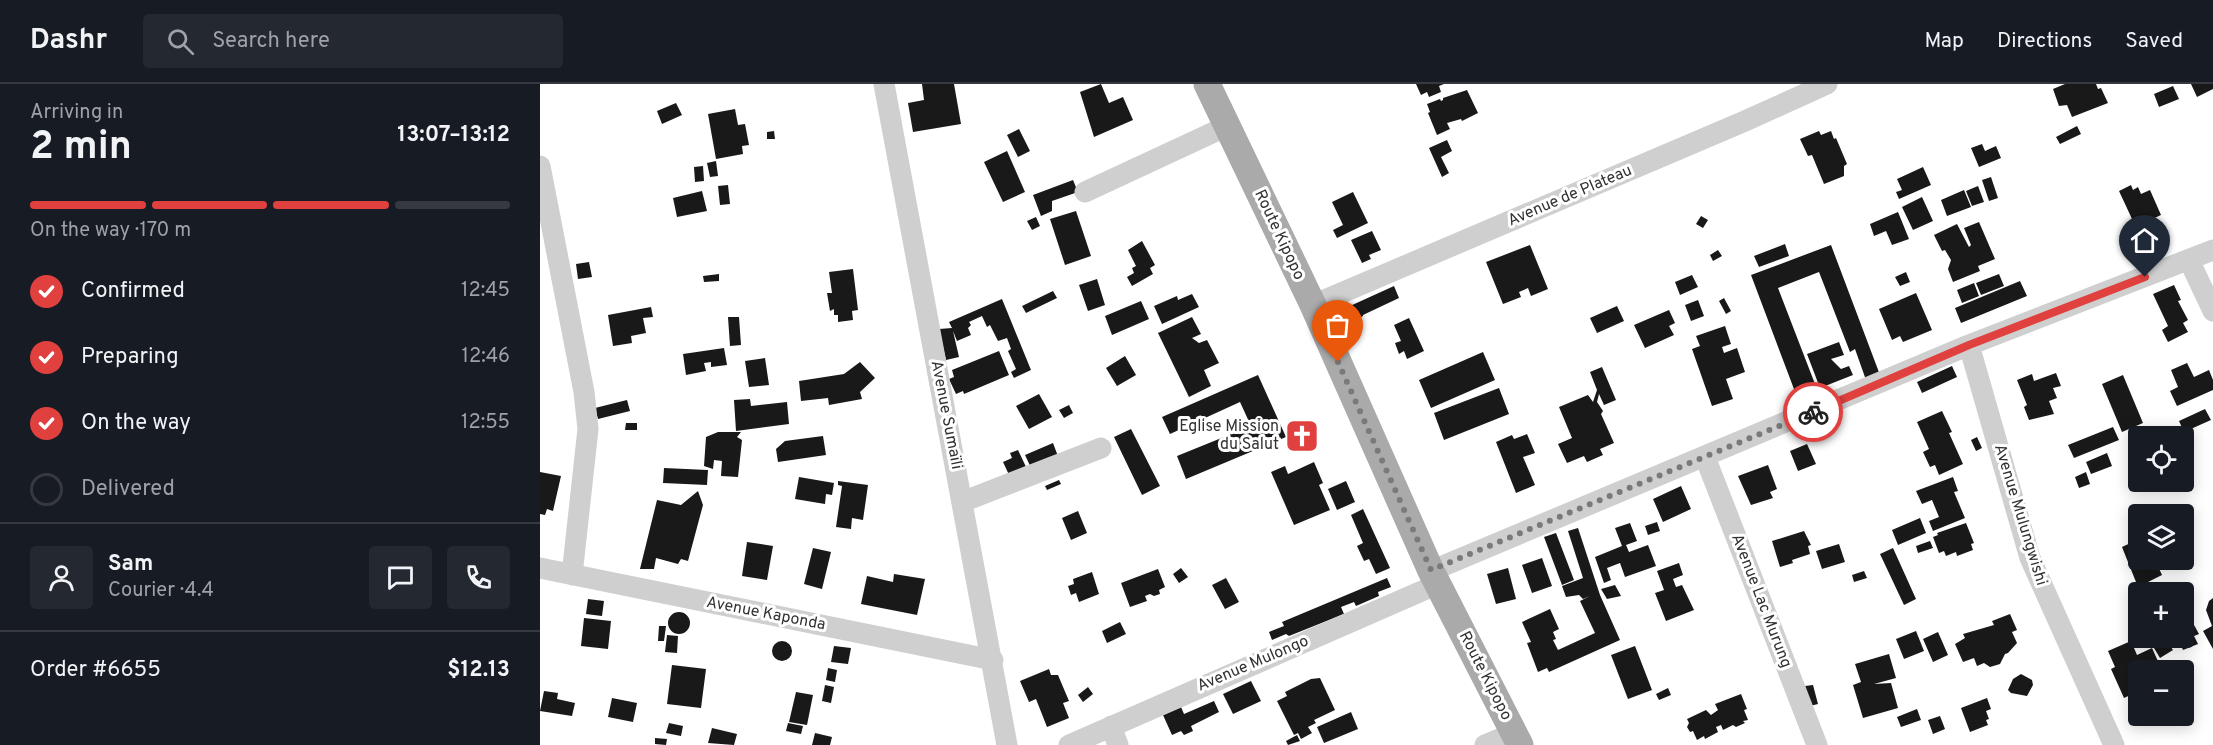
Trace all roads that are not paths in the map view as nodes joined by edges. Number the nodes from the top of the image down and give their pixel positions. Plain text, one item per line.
1 (884, 84) edge
2 (1207, 84) edge
3 (1827, 84) edge
4 (1227, 126) junction
5 (540, 166) edge
6 (1085, 192) dead end
7 (2213, 250) edge
8 (2189, 260) junction
9 (1313, 305) junction
10 (2213, 311) edge
11 (1969, 345) junction
12 (1101, 448) dead end
13 (1705, 457) junction
14 (962, 502) junction
15 (540, 568) edge
16 (572, 575) junction
17 (1435, 577) junction
18 (993, 660) junction
19 (1114, 736) edge
20 (1517, 739) edge
21 (1007, 745) edge
22 (1069, 745) edge
23 (1485, 745) edge
24 (1817, 745) edge
25 (2114, 745) edge

1 - 14 street, Avenue Sumaïli
2 - 4 main road, Route Kipopo
3 - 9 street, Avenue de Plateau
4 - 6 street
4 - 9 main road, Route Kipopo
5 - 16 street
7 - 8 street, Avenue Mulongo
8 - 10 street
8 - 11 street, Avenue Mulongo
9 - 17 main road, Route Kipopo
11 - 13 street, Avenue Mulongo
11 - 25 street, Avenue Mulungwishi
12 - 14 street
13 - 17 street, Avenue Mulongo
13 - 24 street, Avenue Lac Murung
14 - 18 street, Avenue Sumaïli
15 - 16 street, Avenue Kaponda
16 - 18 street, Avenue Kaponda
17 - 19 street, Avenue Mulongo
17 - 20 main road, Route Kipopo
18 - 21 street, Avenue Sumaïli
19 - 22 street, Avenue Mulongo
20 - 23 street

